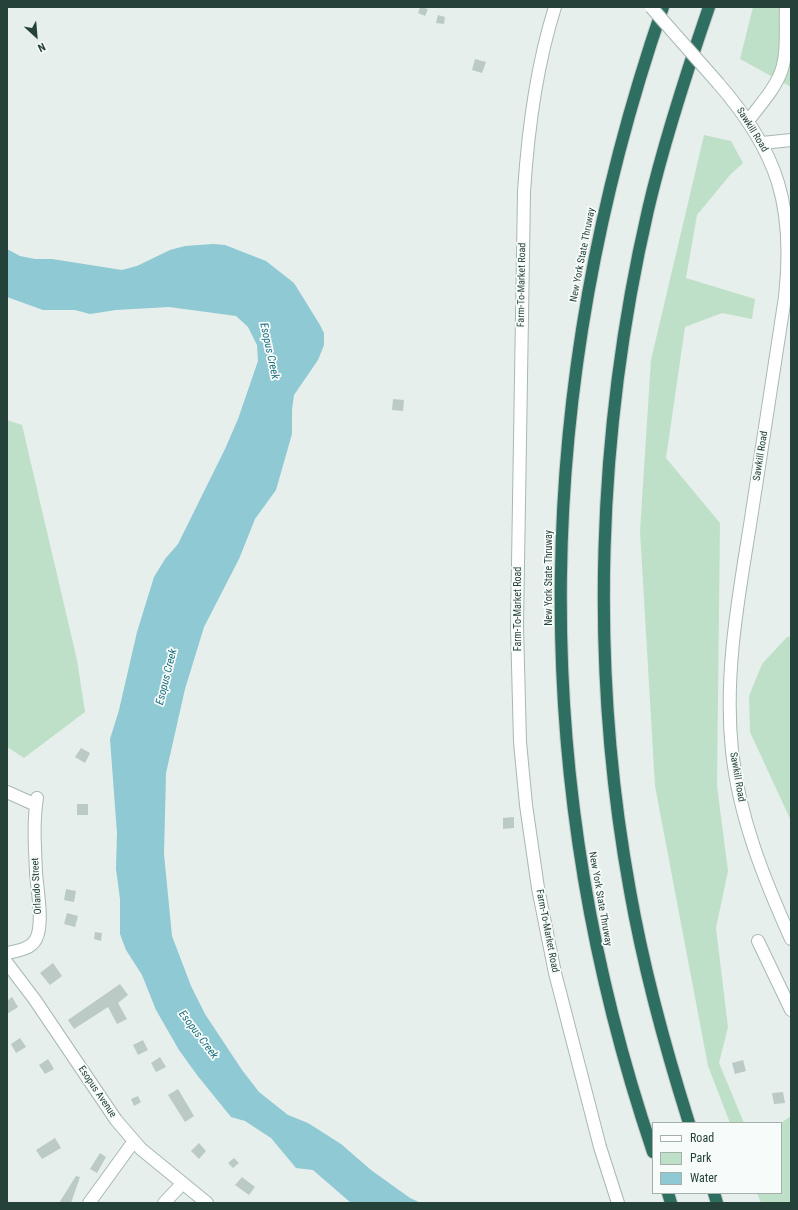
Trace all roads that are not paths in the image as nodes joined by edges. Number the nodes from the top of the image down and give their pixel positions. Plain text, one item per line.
1 (555, 7) edge
2 (652, 7) edge
3 (663, 7) edge
4 (709, 7) edge
5 (786, 7) edge
6 (748, 121) junction
7 (791, 140) edge
8 (762, 143) junction
9 (7, 792) edge
10 (791, 938) edge
11 (758, 941) dead end
12 (7, 953) edge
13 (7, 963) edge
14 (791, 1010) edge
15 (689, 1122) edge
16 (134, 1141) junction
17 (652, 1149) edge
18 (183, 1183) junction
19 (89, 1203) edge
20 (164, 1203) edge
21 (208, 1203) edge
22 (618, 1203) edge

1 - 22 street, Farm-To-Market Road
2 - 6 street, Sawkill Road, bridge
3 - 17 highway, New York State Thruway
4 - 15 highway
5 - 6 street
6 - 8 street, Sawkill Road
7 - 8 street
8 - 10 street, Sawkill Road
9 - 12 street, Orlando Street
11 - 14 street
13 - 16 street, Esopus Avenue
16 - 18 street, Esopus Avenue
16 - 19 street
18 - 20 street
18 - 21 street, Esopus Avenue

